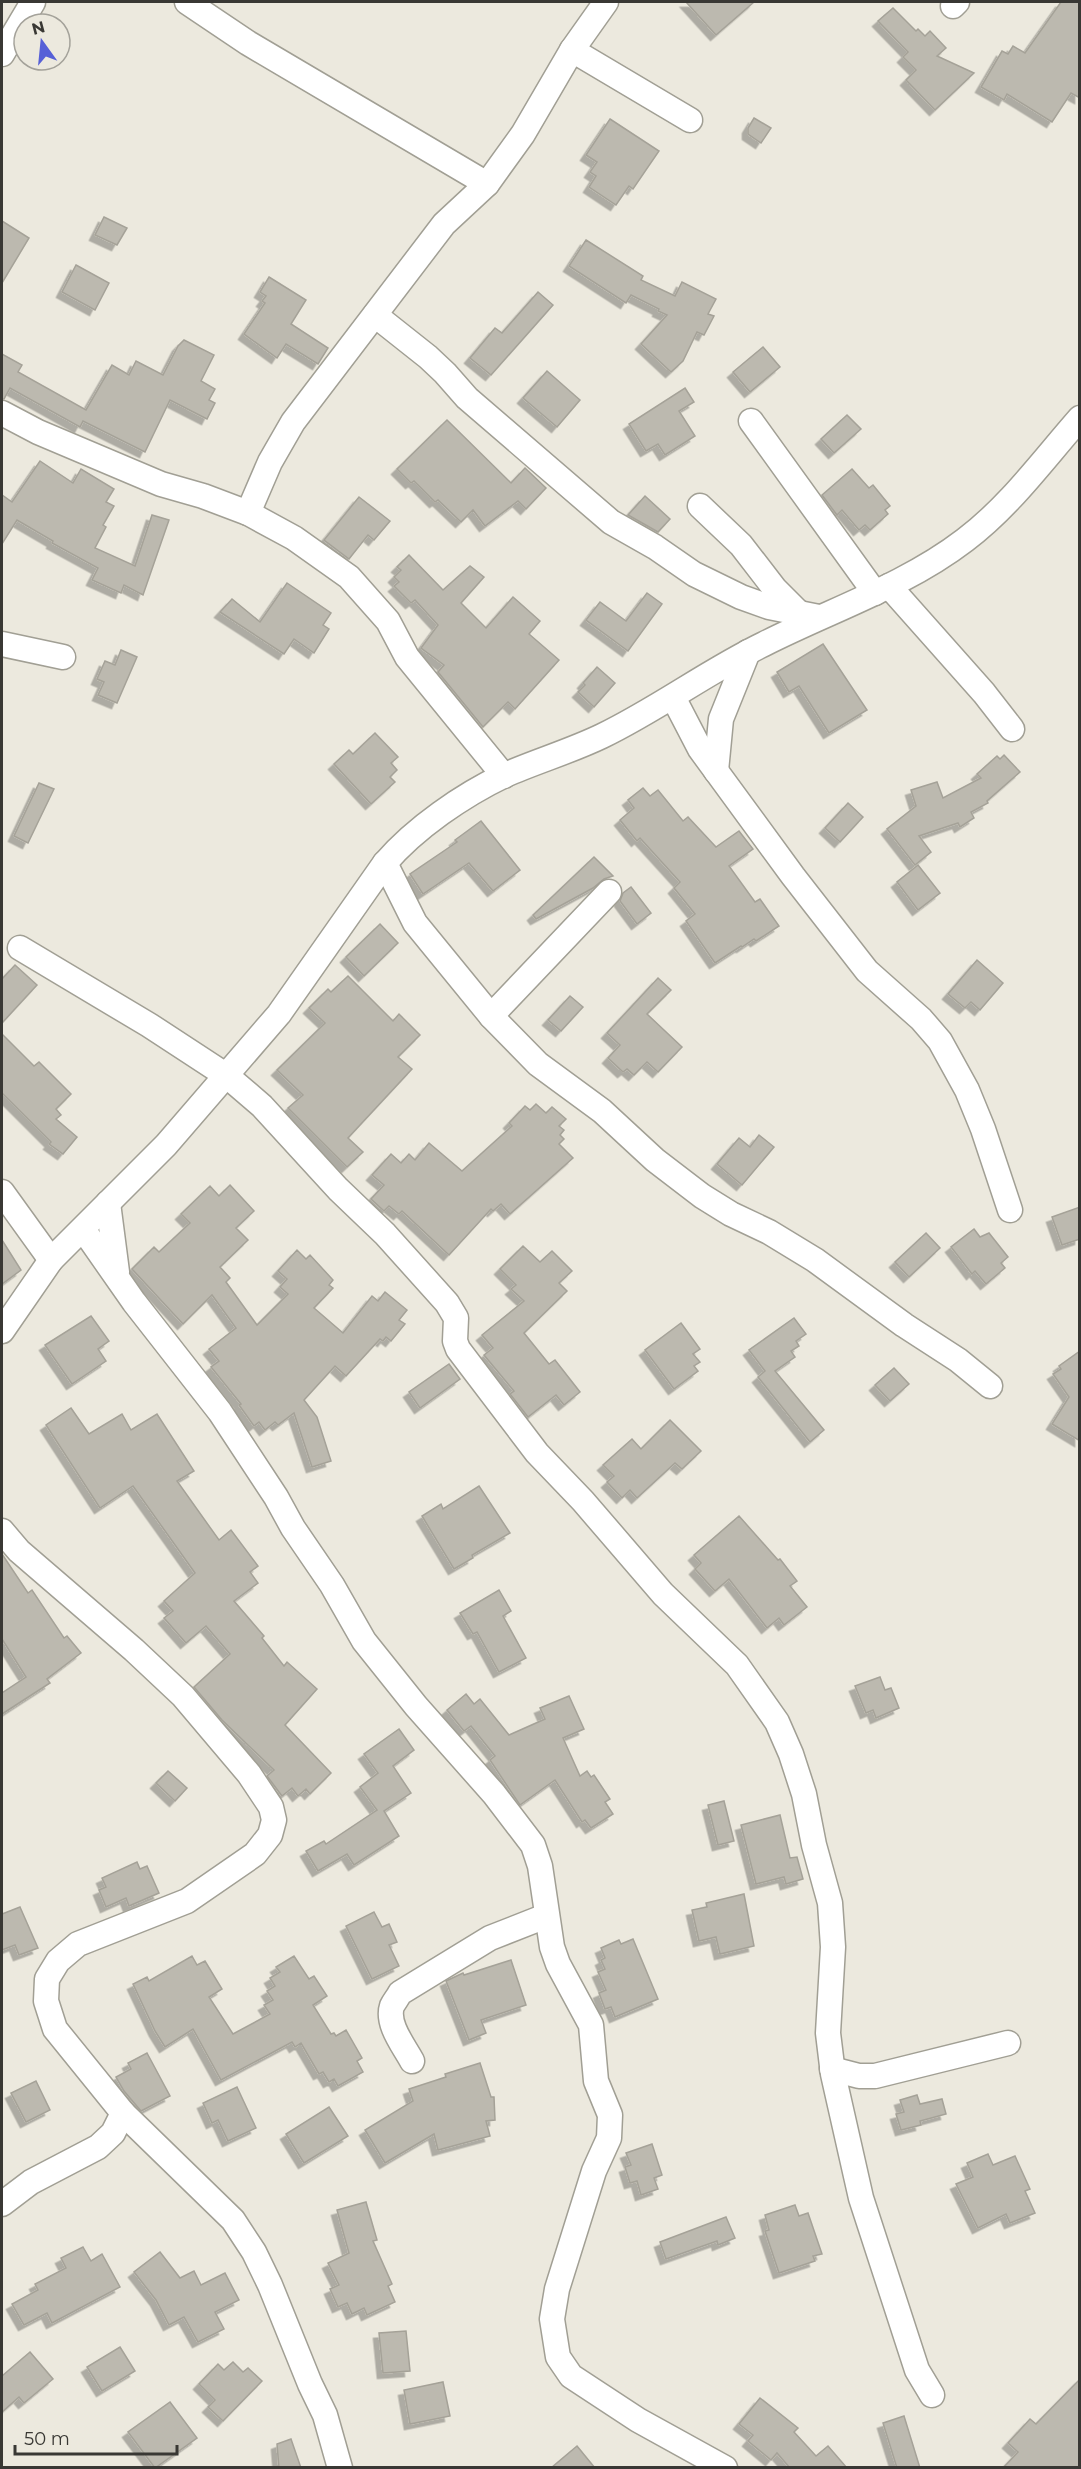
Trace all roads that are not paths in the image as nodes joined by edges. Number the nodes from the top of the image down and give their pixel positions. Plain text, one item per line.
1 (33, 2) edge
2 (187, 2) edge
3 (606, 2) edge
4 (572, 50) junction
5 (2, 54) edge
6 (690, 120) dead end
7 (487, 184) junction
8 (375, 315) junction
9 (2, 413) edge
10 (1080, 418) edge
11 (751, 421) dead end
12 (700, 507) dead end
13 (248, 513) junction
14 (882, 590) junction
15 (810, 616) junction
16 (2, 644) edge
17 (748, 652) junction
18 (63, 657) dead end
19 (673, 697) junction
20 (1012, 729) dead end
21 (716, 771) junction
22 (504, 776) junction
23 (386, 863) junction
24 (609, 892) dead end
25 (20, 948) dead end
26 (491, 1016) junction
27 (227, 1076) junction
28 (2, 1192) edge
29 (108, 1203) junction
30 (1010, 1210) dead end
31 (83, 1229) junction
32 (51, 1260) junction
33 (118, 1277) junction
34 (2, 1331) edge
35 (990, 1386) dead end
36 (2, 1531) edge
37 (546, 1916) junction
38 (1008, 2043) dead end
39 (412, 2061) dead end
40 (832, 2069) junction
41 (123, 2113) junction
42 (2, 2204) edge
43 (932, 2395) dead end
44 (340, 2468) edge
45 (725, 2468) edge

1 - 5 street
2 - 7 street
3 - 4 street
4 - 6 street
4 - 7 street
7 - 8 street
8 - 13 street
8 - 15 street
9 - 13 street
10 - 14 street
11 - 14 street
12 - 15 street
13 - 22 street
14 - 15 street
14 - 20 street
15 - 17 street
16 - 18 street
17 - 19 street
17 - 21 street
19 - 21 street
19 - 22 street
21 - 30 street
22 - 23 street
23 - 26 street
23 - 27 street
24 - 26 street
25 - 27 street
26 - 35 street
27 - 29 street
27 - 40 street
28 - 32 street
29 - 31 street
29 - 33 street
31 - 32 street
31 - 33 street
32 - 34 street
33 - 37 street
36 - 41 street
37 - 39 street
37 - 45 street
38 - 40 street
40 - 43 street
41 - 42 street
41 - 44 street

